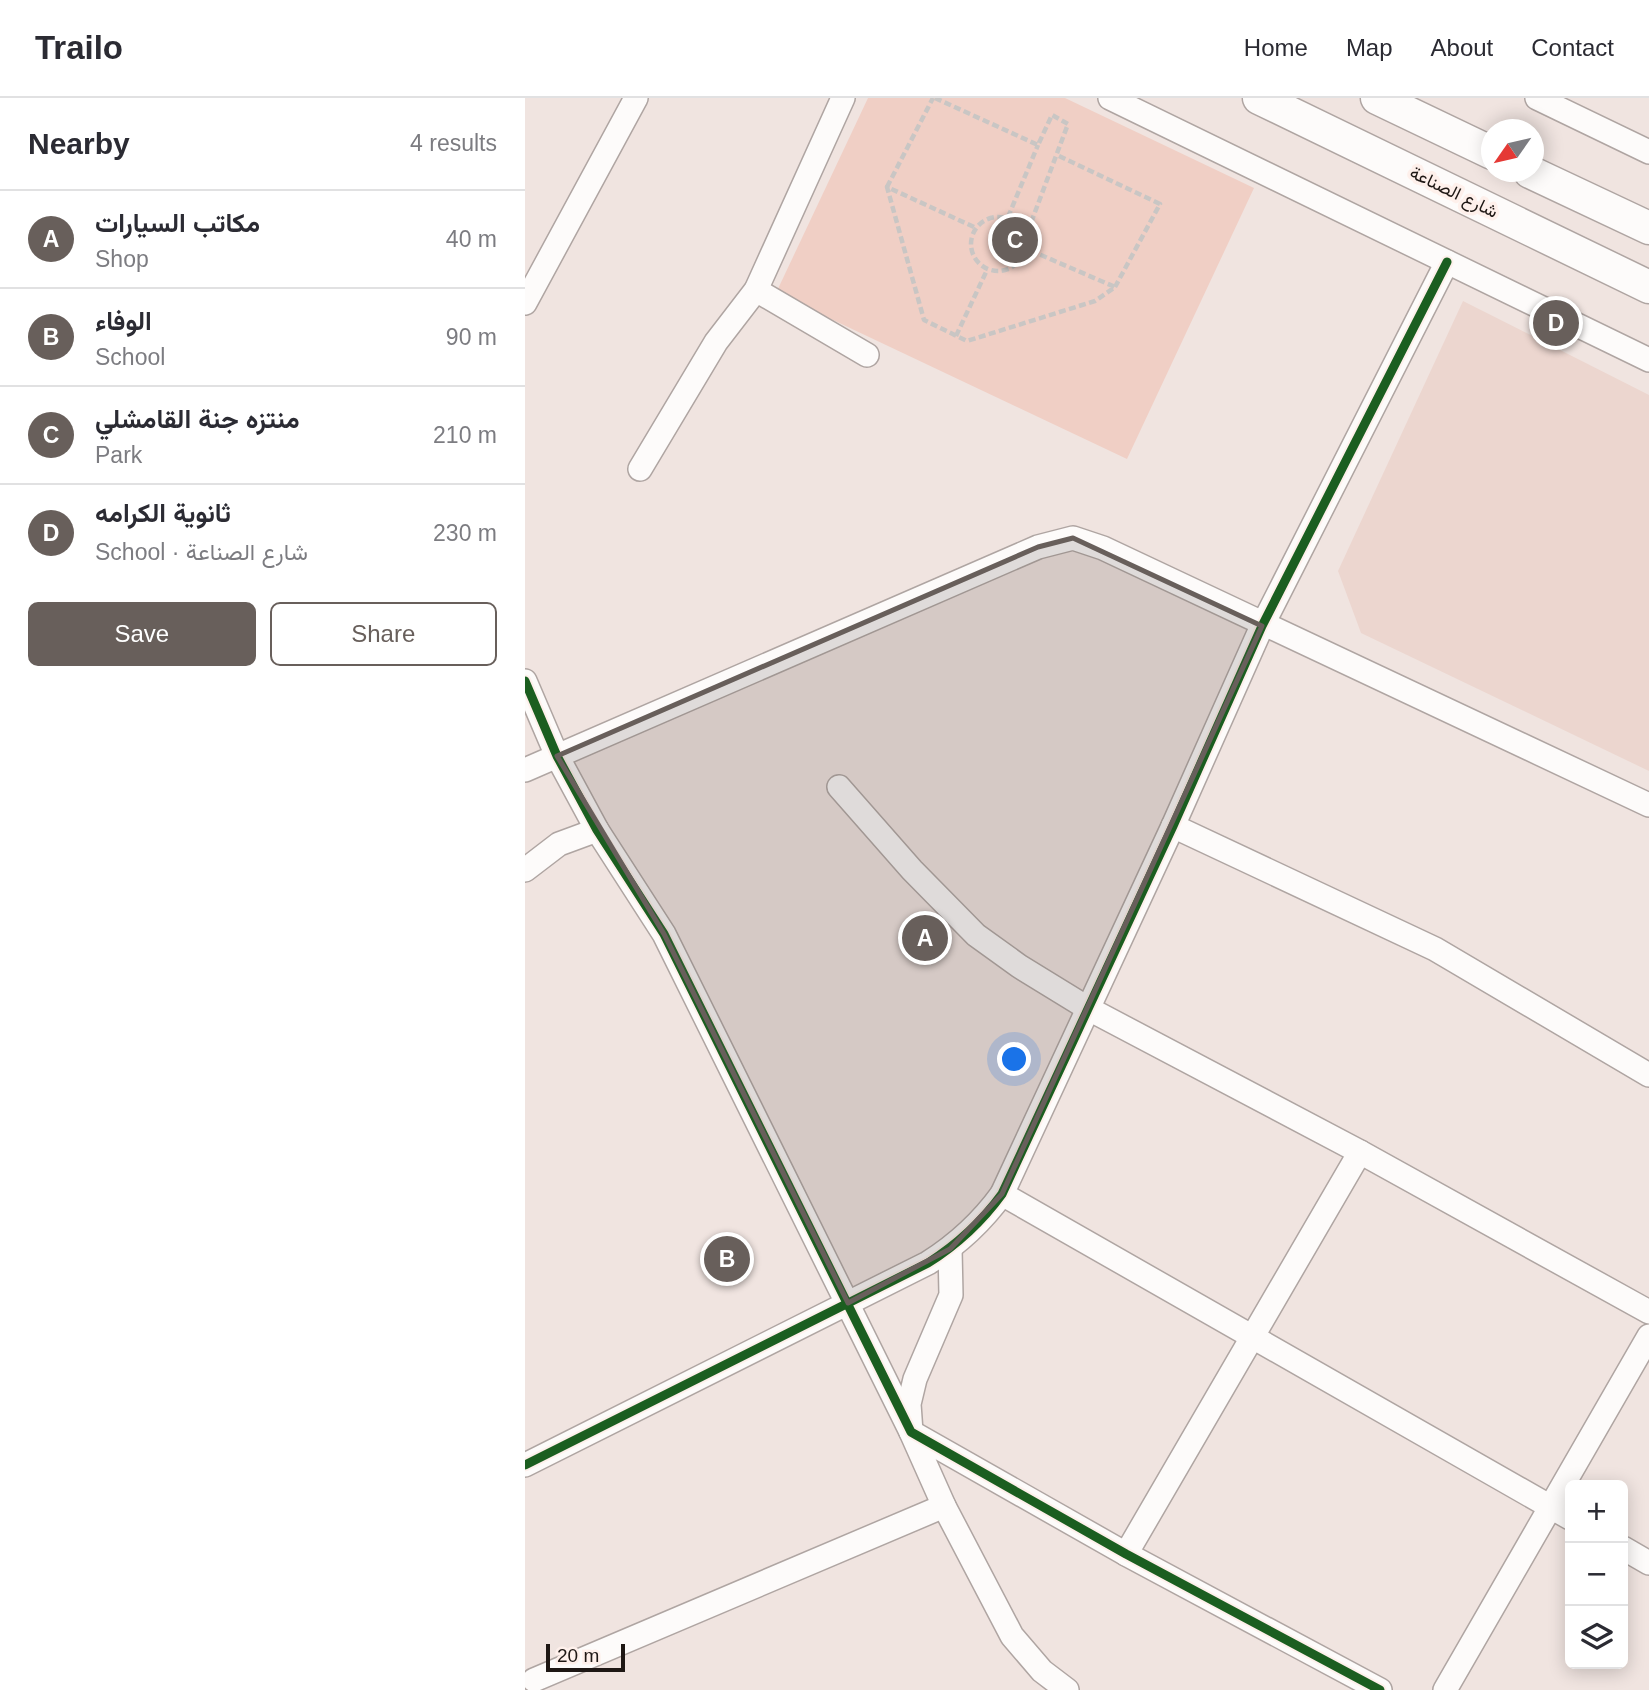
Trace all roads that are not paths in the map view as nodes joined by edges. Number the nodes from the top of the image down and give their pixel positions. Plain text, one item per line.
1 (636, 98) edge
2 (843, 98) edge
3 (1110, 98) edge
4 (1259, 98) edge
5 (1377, 98) edge
6 (1537, 98) edge
7 (1481, 148) edge
8 (1649, 152) edge
9 (1544, 179) edge
10 (1649, 228) edge
11 (1447, 262) junction
12 (1649, 286) edge
13 (756, 290) junction
14 (525, 303) edge
15 (867, 355) dead end
16 (1649, 360) edge
17 (640, 469) dead end
18 (1262, 626) junction
19 (525, 681) edge
20 (557, 756) junction
21 (525, 770) edge
22 (839, 786) dead end
23 (1649, 805) edge
24 (1173, 826) junction
25 (597, 830) junction
26 (525, 870) edge
27 (1089, 1009) junction
28 (1649, 1075) edge
29 (1360, 1152) junction
30 (1002, 1194) junction
31 (950, 1249) junction
32 (848, 1303) junction
33 (1649, 1312) edge
34 (1649, 1336) edge
35 (1253, 1338) junction
36 (911, 1432) junction
37 (525, 1465) edge
38 (1550, 1506) junction
39 (944, 1507) junction
40 (1565, 1515) edge
41 (1628, 1551) edge
42 (1126, 1554) junction
43 (1649, 1563) edge
44 (532, 1677) edge
45 (1067, 1690) edge
46 (1380, 1690) edge
47 (1445, 1690) edge

1 - 14 street
2 - 13 street
3 - 11 street
4 - 12 street, شارع الصناعة
5 - 7 street
6 - 8 street
9 - 10 street
11 - 16 street
11 - 18 street
13 - 15 street
13 - 17 street
18 - 20 street
18 - 23 street
18 - 24 street
19 - 20 street
20 - 21 street
20 - 25 street
22 - 27 street
24 - 27 street
24 - 28 street
25 - 26 street
25 - 32 street
27 - 29 street
27 - 30 street
29 - 33 street
29 - 35 street
30 - 31 street
30 - 35 street
31 - 32 street
31 - 36 street
32 - 36 street
32 - 37 street
34 - 38 street
35 - 38 street
35 - 42 street
36 - 39 street
36 - 42 street
38 - 40 street
38 - 47 street
39 - 44 street
39 - 45 street
41 - 43 street
42 - 46 street

